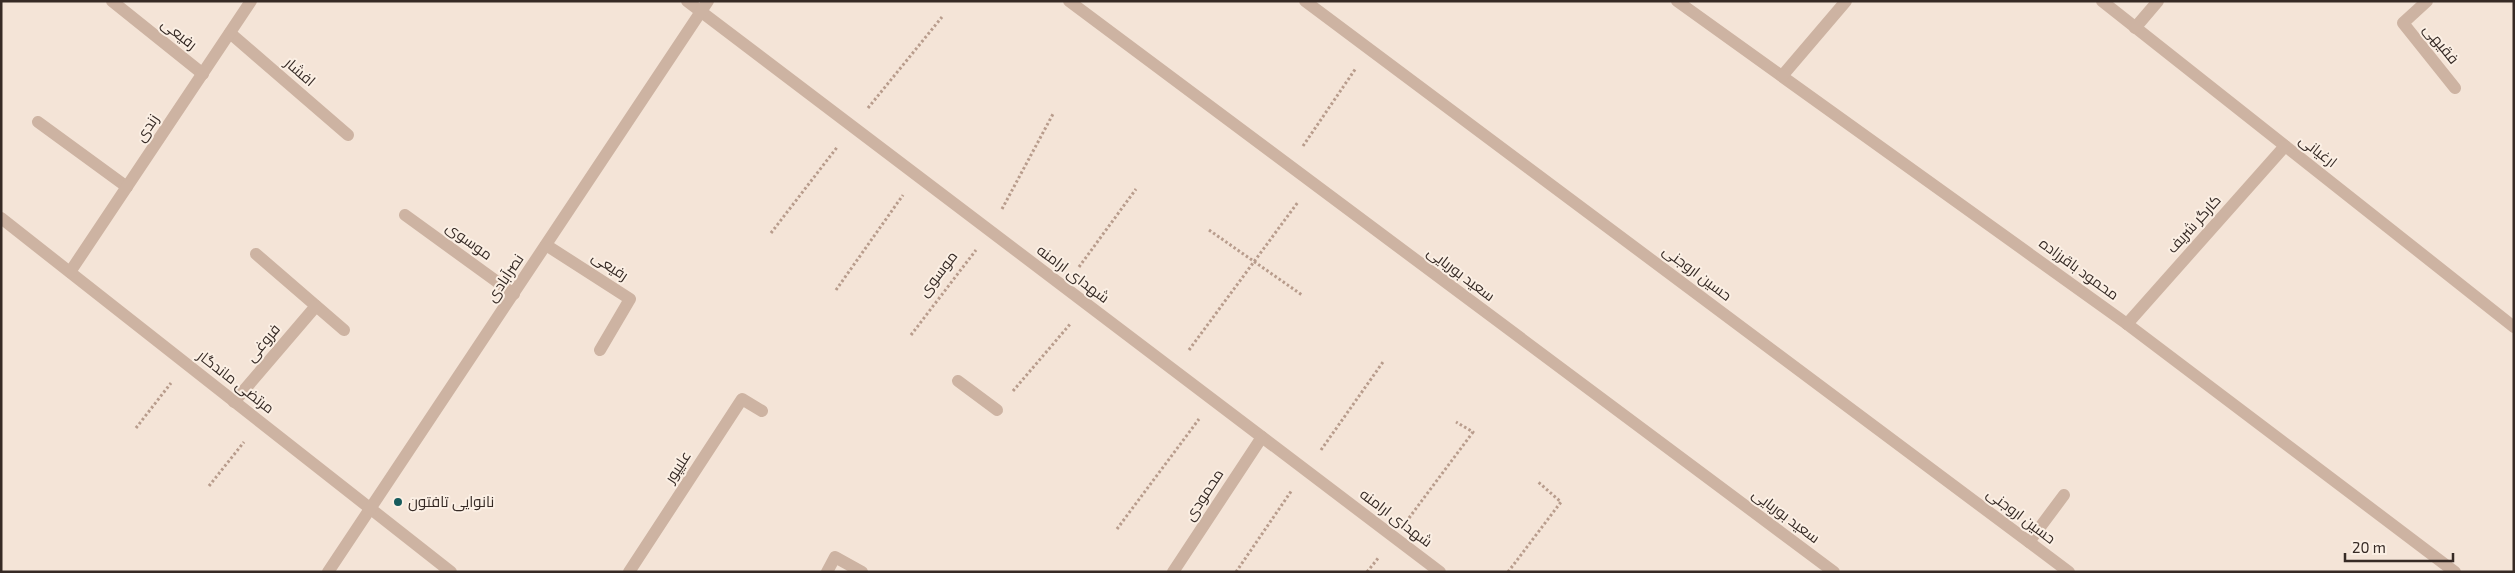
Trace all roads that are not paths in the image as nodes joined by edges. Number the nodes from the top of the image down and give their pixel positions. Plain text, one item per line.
1 (112, 1) edge
2 (252, 1) edge
3 (687, 1) edge
4 (1069, 1) edge
5 (1677, 1) edge
6 (1846, 1) edge
7 (2102, 1) edge
8 (2158, 1) edge
9 (2427, 1) edge
10 (1307, 2) edge
11 (705, 6) edge
12 (2135, 28) junction
13 (230, 33) junction
14 (203, 74) junction
15 (1782, 76) junction
16 (2455, 88) dead end
17 (38, 122) dead end
18 (348, 135) dead end
19 (2285, 146) junction
20 (127, 187) junction
21 (405, 215) dead end
22 (1, 218) edge
23 (546, 245) junction
24 (256, 254) dead end
25 (70, 272) junction
26 (514, 294) junction
27 (316, 306) junction
28 (2127, 324) junction
29 (2514, 327) edge
30 (344, 330) dead end
31 (600, 350) dead end
32 (958, 381) dead end
33 (234, 402) junction
34 (997, 410) road end
35 (762, 411) dead end
36 (1262, 437) junction
37 (2064, 495) dead end
38 (371, 508) junction
39 (2029, 542) junction
40 (328, 572) edge
41 (451, 572) edge
42 (629, 572) edge
43 (827, 572) edge
44 (862, 572) edge
45 (1173, 572) edge
46 (1440, 572) edge
47 (1834, 572) edge
48 (2069, 572) edge
49 (2455, 572) edge

1 - 14 street, رفیعی
2 - 13 street, زندی
3 - 11 street, شهدای ارامنه
4 - 47 street, سعید بوریایی
5 - 15 street, محمود باقرزاده
6 - 15 street
7 - 12 street, ارغیانی
8 - 12 street
9 - 16 street, فقیهی
10 - 39 street, حسین اروجنی
11 - 23 street, نصرآبادی
11 - 36 street, شهدای ارامنه
12 - 19 street, ارغیانی
13 - 14 street, زندی
13 - 18 street, افشار
14 - 20 street, زندی
15 - 28 street, محمود باقرزاده
17 - 20 street
19 - 28 street, کارگر شریف
19 - 29 street, ارغیانی
20 - 25 street, زندی
21 - 26 street, موسوی
22 - 25 street, مرتضی ماندگار
23 - 26 street, نصرآبادی
23 - 31 street, رفیعی
24 - 27 street
25 - 33 street, مرتضی ماندگار
26 - 38 street, نصرآبادی
27 - 30 street
27 - 33 street, فروغی
28 - 49 street, محمود باقرزاده
32 - 34 street
33 - 38 street, مرتضی ماندگار
35 - 42 street, علیپور
36 - 45 street, محمودی
36 - 46 street, شهدای ارامنه
37 - 39 street
38 - 40 street, نصرآبادی
38 - 41 street, مرتضی ماندگار
39 - 48 street, حسین اروجنی
43 - 44 street

